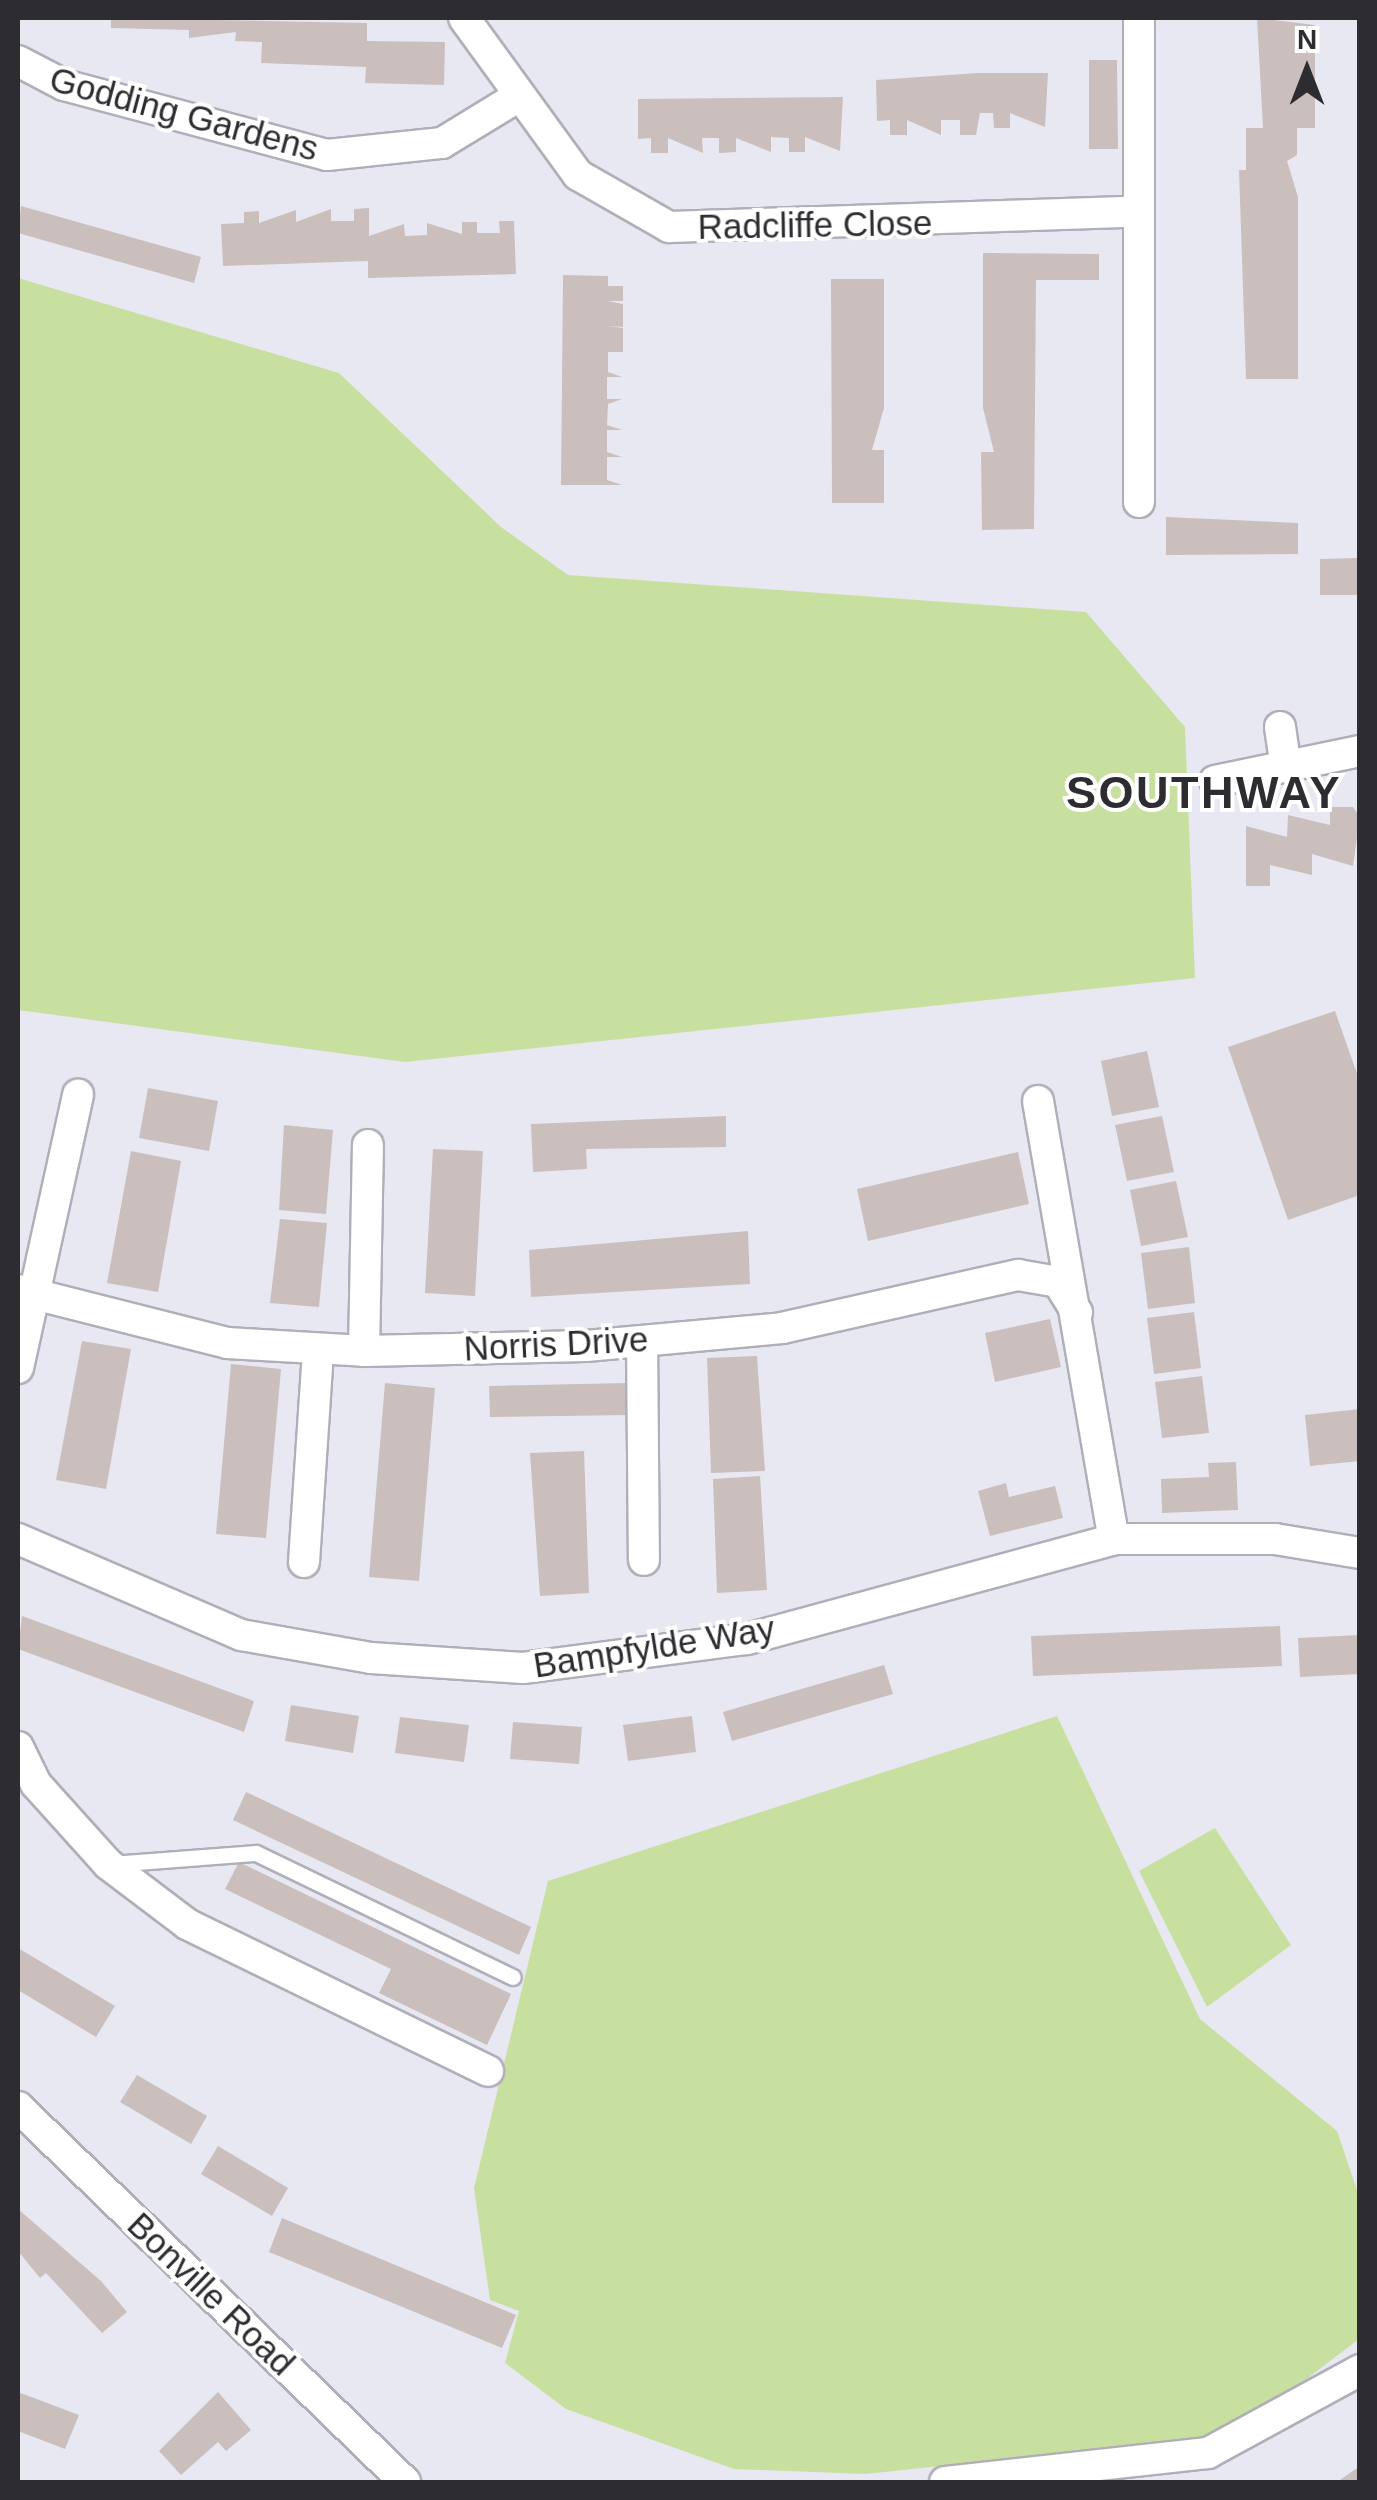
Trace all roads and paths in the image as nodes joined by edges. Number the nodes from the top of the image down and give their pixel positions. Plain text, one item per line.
1 (464, 18) edge
2 (1139, 18) edge
3 (18, 61) edge
4 (519, 96) junction
5 (1140, 211) junction
6 (1138, 502) dead end
7 (1280, 726) dead end
8 (1360, 751) edge
9 (1286, 768) junction
10 (1215, 781) dead end
11 (78, 1095) dead end
12 (1038, 1101) dead end
13 (368, 1145) dead end
14 (26, 1292) edge
15 (1077, 1312) junction
16 (642, 1341) junction
17 (318, 1348) junction
18 (364, 1351) junction
19 (18, 1368) edge
20 (1114, 1539) junction
21 (18, 1540) edge
22 (1360, 1553) edge
23 (644, 1560) dead end
24 (304, 1562) dead end
25 (18, 1748) edge
26 (108, 1864) junction
27 (514, 1977) dead end
28 (488, 2071) dead end
29 (18, 2106) edge
30 (1360, 2370) edge
31 (405, 2482) edge
32 (945, 2482) edge

1 - 4 street, Radcliffe Close
2 - 5 street
3 - 4 street, Godding Gardens
4 - 5 street, Radcliffe Close
5 - 6 street
7 - 9 street
8 - 9 street
9 - 10 street
11 - 14 street
12 - 15 street
13 - 18 street
14 - 17 street, Norris Drive
14 - 19 street
15 - 16 street, Norris Drive
15 - 20 street
16 - 18 street, Norris Drive
16 - 23 street
17 - 18 street, Norris Drive
17 - 24 street
20 - 21 street, Bampfylde Way
20 - 22 street, Bampfylde Way
25 - 26 street
26 - 27 lane
26 - 28 street
29 - 31 street, Bonville Road
30 - 32 street

